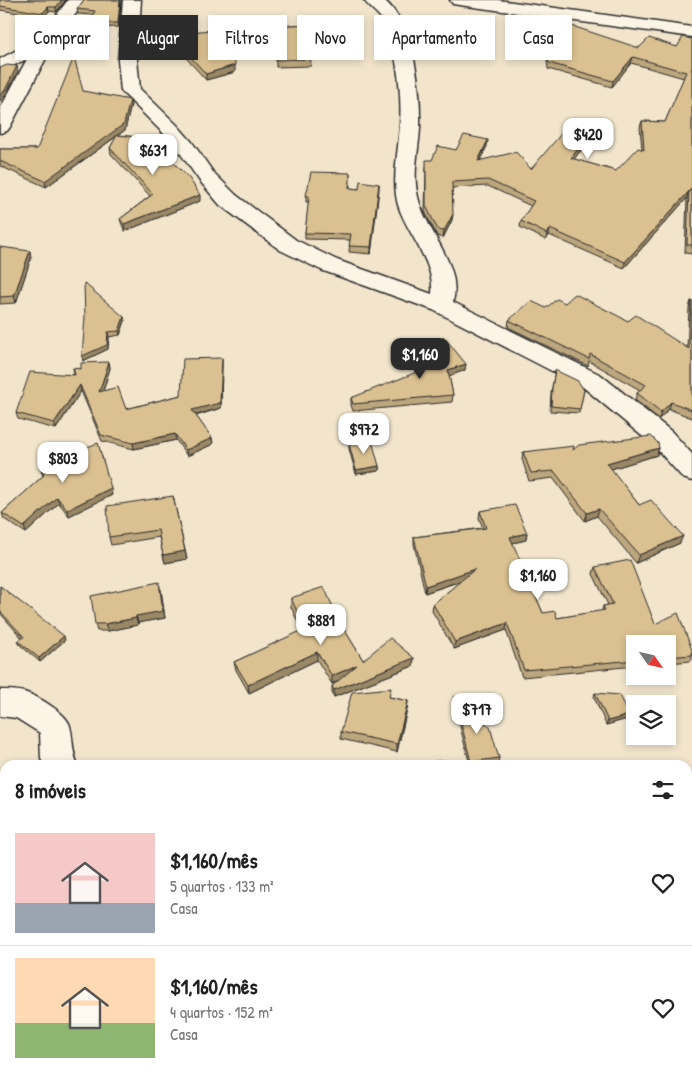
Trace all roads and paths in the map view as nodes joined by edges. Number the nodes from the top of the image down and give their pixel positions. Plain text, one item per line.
1 (77, 0) edge
2 (132, 0) edge
3 (373, 0) edge
4 (459, 0) edge
5 (66, 15) edge
6 (692, 32) edge
7 (15, 58) edge
8 (35, 60) edge
9 (0, 66) edge
10 (0, 127) edge
11 (442, 305) junction
12 (692, 470) edge
13 (0, 703) edge
14 (58, 760) edge

1 - 5 street
2 - 11 street
3 - 11 street
4 - 6 street
7 - 9 street
8 - 10 street
11 - 12 street
13 - 14 street

